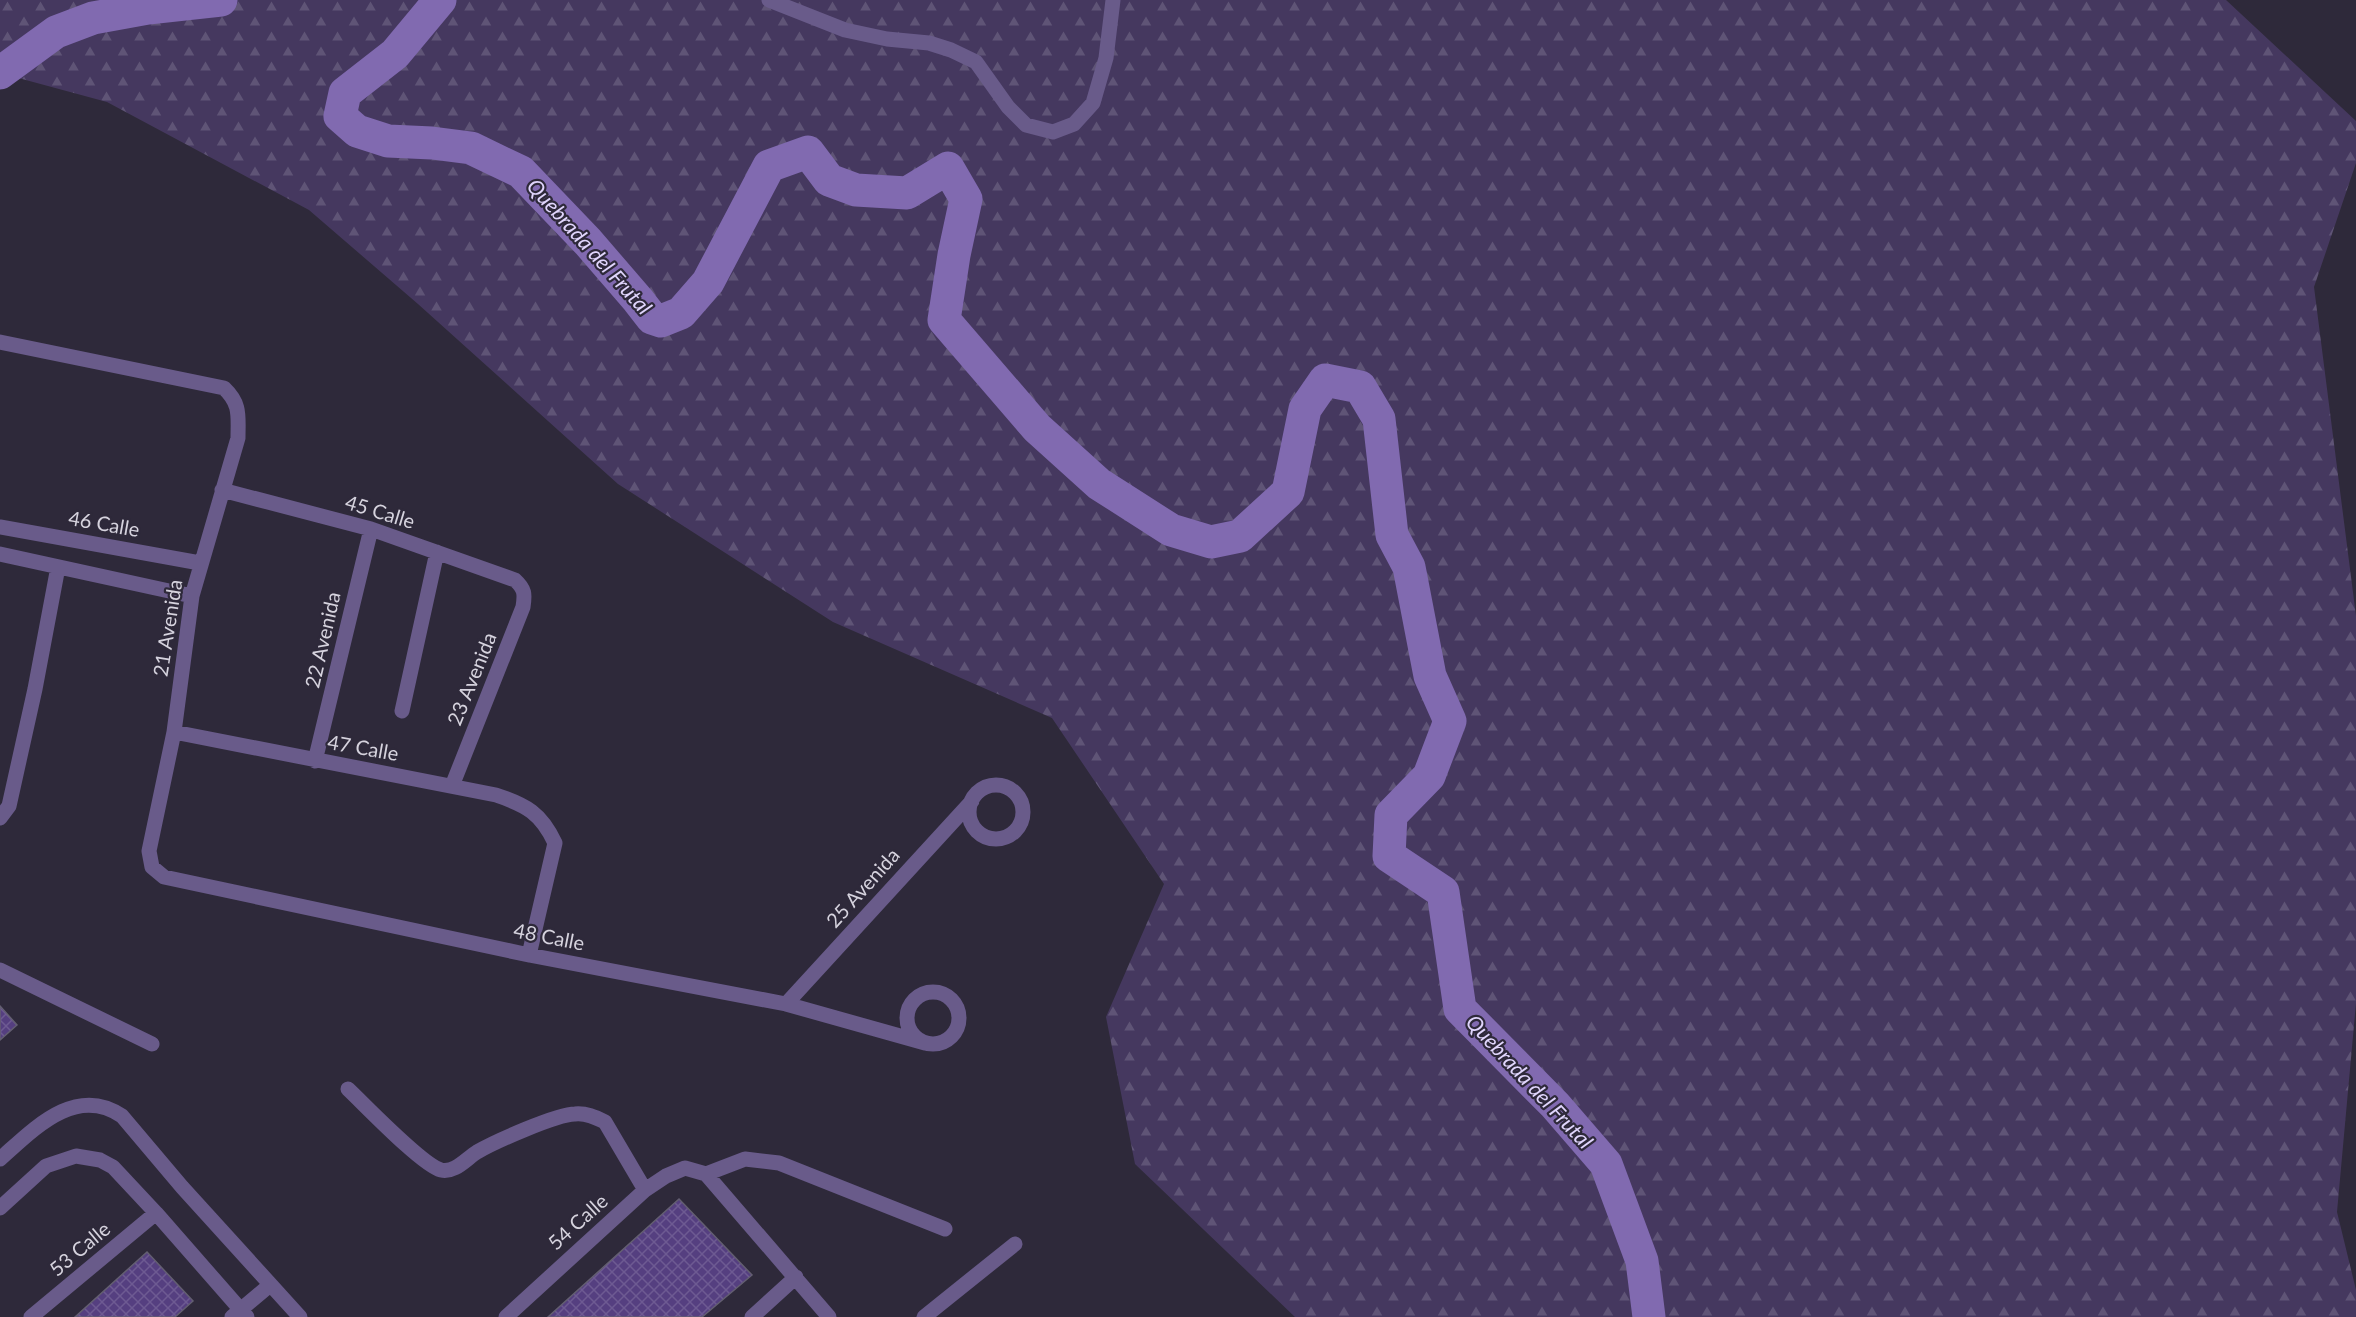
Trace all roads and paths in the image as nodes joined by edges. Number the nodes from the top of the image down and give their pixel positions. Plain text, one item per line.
1 (769, 0) edge
2 (1113, 0) edge
3 (0, 342) edge
4 (222, 490) junction
5 (0, 527) edge
6 (371, 529) junction
7 (436, 552) junction
8 (0, 554) edge
9 (200, 563) junction
10 (58, 567) junction
11 (522, 586) joint
12 (192, 596) junction
13 (402, 711) dead end
14 (174, 732) junction
15 (315, 761) junction
16 (452, 786) junction
17 (972, 801) dead end
18 (0, 818) edge
19 (164, 877) joint
20 (530, 955) junction
21 (0, 970) edge
22 (786, 1004) junction
23 (925, 1043) dead end
24 (152, 1044) dead end
25 (348, 1089) dead end
26 (0, 1159) edge
27 (706, 1174) junction
28 (645, 1190) junction
29 (0, 1208) edge
30 (156, 1213) junction
31 (945, 1228) dead end
32 (1015, 1244) dead end
33 (796, 1278) junction
34 (270, 1284) junction
35 (240, 1315) edge
36 (928, 1316) edge
37 (31, 1317) edge
38 (300, 1317) edge
39 (506, 1317) edge
40 (752, 1317) edge
41 (829, 1317) edge

1 - 2 street
3 - 4 street, 21 Avenida
4 - 6 street, 45 Calle
4 - 9 street, 21 Avenida
5 - 9 street, 46 Calle
6 - 7 street, 45 Calle
6 - 15 street, 22 Avenida
7 - 11 street, 45 Calle
7 - 13 street
8 - 10 street
9 - 12 street, 21 Avenida
10 - 12 street
10 - 18 street
11 - 16 street, 23 Avenida
12 - 14 street, 21 Avenida
14 - 15 street, 47 Calle
14 - 19 street, 21 Avenida
15 - 16 street, 47 Calle
16 - 20 street, 47 Calle
17 - 22 street, 25 Avenida
19 - 20 street, 48 Calle
20 - 22 street, 48 Calle
21 - 24 street
22 - 23 street, 48 Calle
25 - 28 street
26 - 34 street
27 - 28 street, 54 Calle
27 - 31 street
27 - 33 street
28 - 39 street, 54 Calle
29 - 30 street
30 - 35 street
30 - 37 street, 53 Calle
32 - 36 street
33 - 40 street
33 - 41 street
34 - 35 street
34 - 38 street

